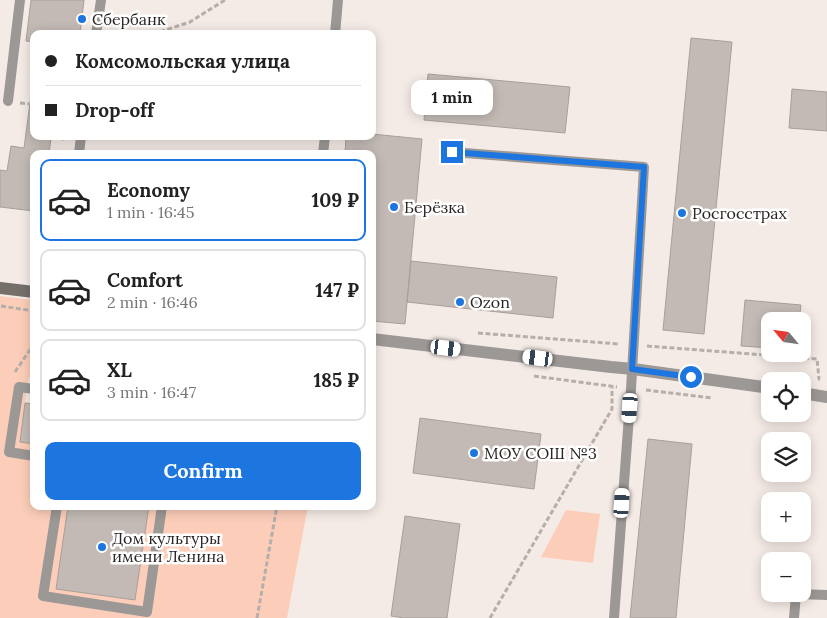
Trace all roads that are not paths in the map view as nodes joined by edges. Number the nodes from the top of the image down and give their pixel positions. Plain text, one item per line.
1 (20, 0) edge
2 (100, 0) edge
3 (338, 0) edge
4 (96, 30) edge
5 (335, 30) edge
6 (8, 101) dead end
7 (452, 152) dead end
8 (0, 288) edge
9 (30, 292) edge
10 (376, 339) edge
11 (632, 369) junction
12 (761, 387) edge
13 (30, 389) edge
14 (811, 395) edge
15 (825, 397) edge
16 (30, 455) edge
17 (56, 510) edge
18 (161, 510) edge
19 (827, 595) edge
20 (614, 618) edge
21 (794, 618) edge

1 - 6 lane
2 - 4 lane
3 - 5 lane
7 - 11 lane
8 - 9 street
10 - 11 street
11 - 12 street
11 - 20 lane
13 - 16 lane
14 - 15 street
17 - 18 lane
19 - 21 lane

